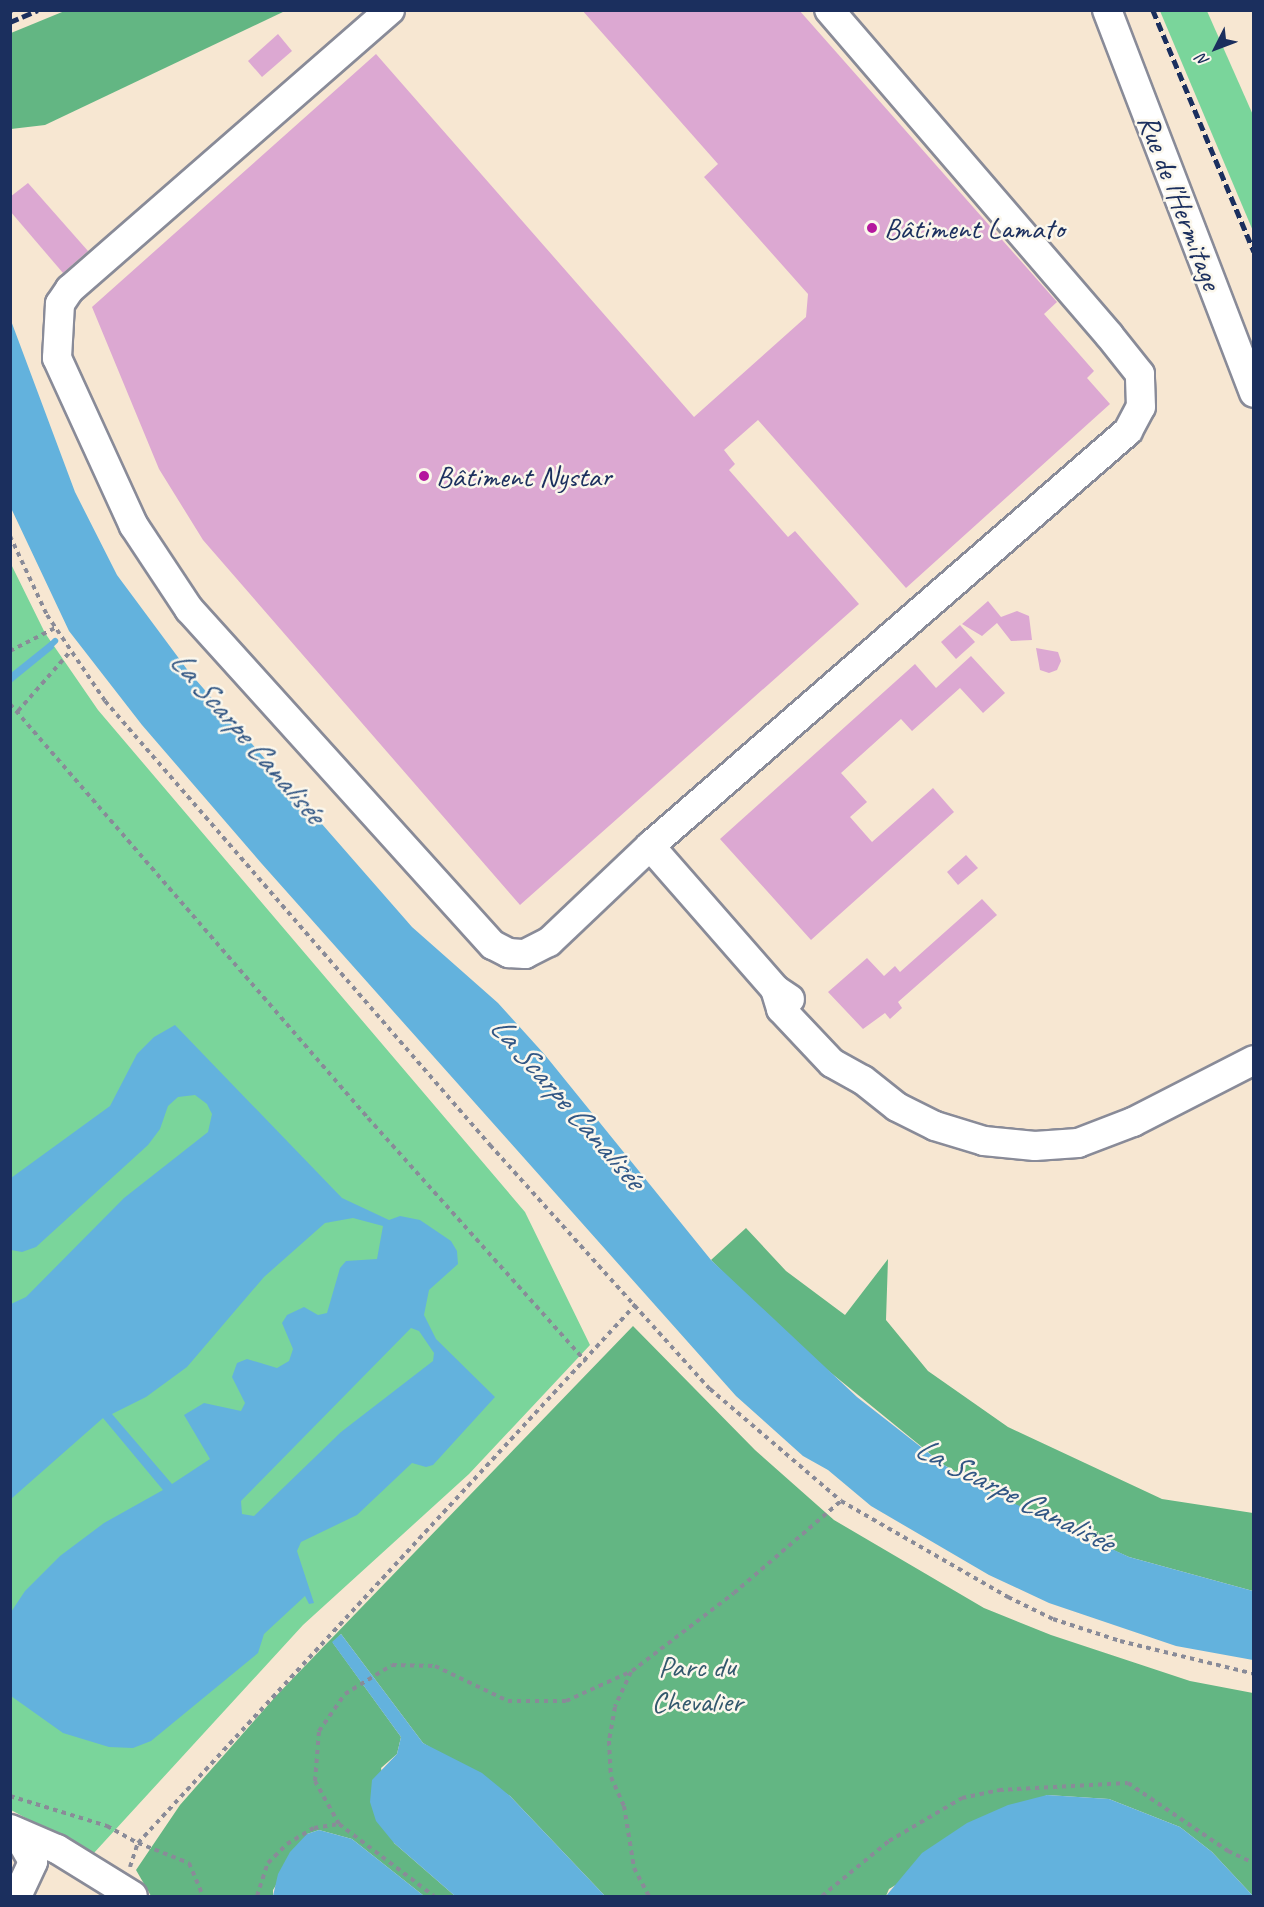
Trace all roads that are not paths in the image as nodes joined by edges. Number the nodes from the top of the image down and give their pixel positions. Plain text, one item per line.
1 (390, 10) edge
2 (829, 10) edge
3 (1107, 10) edge
4 (1254, 393) edge
5 (650, 846) junction
6 (1254, 1060) edge
7 (13, 1831) edge
8 (128, 1892) edge
9 (17, 1896) edge

1 - 5 street
2 - 5 street
3 - 4 street, Rue de l'Hermitage
5 - 6 street
7 - 8 street
7 - 9 street

